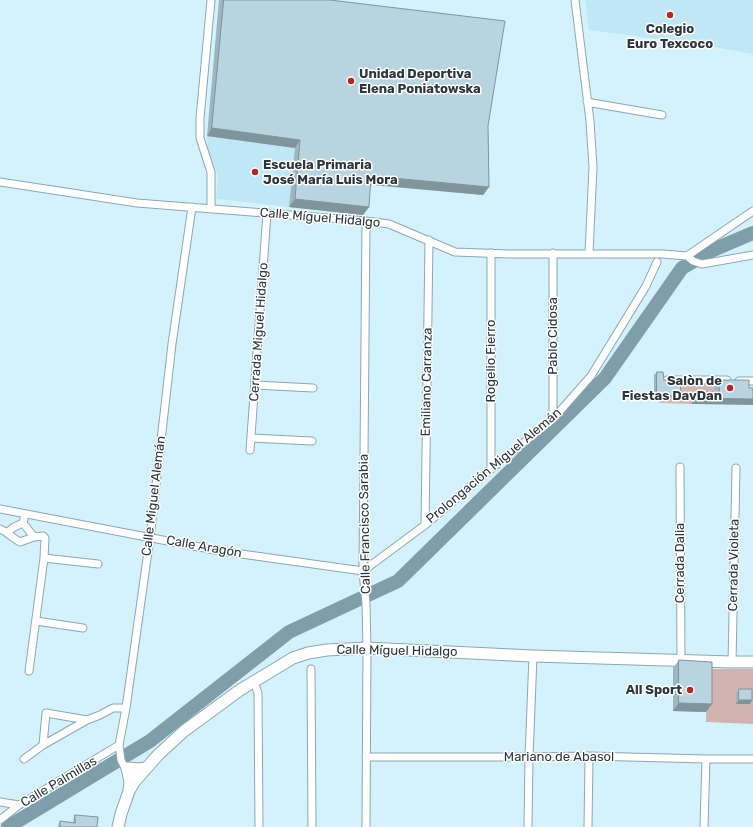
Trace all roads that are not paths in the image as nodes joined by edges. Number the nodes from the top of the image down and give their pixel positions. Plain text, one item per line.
1 (211, 0) edge
2 (575, 0) edge
3 (587, 101) junction
4 (662, 115) dead end
5 (0, 182) edge
6 (192, 207) junction
7 (211, 209) junction
8 (753, 211) edge
9 (267, 213) junction
10 (366, 221) junction
11 (430, 240) junction
12 (491, 253) junction
13 (553, 253) junction
14 (590, 253) junction
15 (753, 255) edge
16 (693, 260) junction
17 (657, 262) dead end
18 (667, 380) edge
19 (753, 381) edge
20 (255, 385) junction
21 (313, 388) dead end
22 (553, 419) junction
23 (251, 438) junction
24 (312, 441) dead end
25 (250, 450) dead end
26 (680, 467) dead end
27 (736, 468) dead end
28 (491, 469) junction
29 (0, 509) edge
30 (25, 514) junction
31 (23, 523) junction
32 (426, 525) junction
33 (0, 529) edge
34 (8, 532) junction
35 (34, 536) junction
36 (150, 537) junction
37 (44, 558) junction
38 (98, 564) dead end
39 (363, 571) junction
40 (36, 621) junction
41 (83, 628) dead end
42 (367, 648) junction
43 (533, 656) junction
44 (681, 660) junction
45 (732, 662) junction
46 (753, 662) edge
47 (311, 669) dead end
48 (29, 671) dead end
49 (254, 682) junction
50 (126, 708) junction
51 (87, 720) junction
52 (43, 745) junction
53 (119, 746) junction
54 (589, 756) junction
55 (366, 757) junction
56 (529, 757) junction
57 (753, 758) edge
58 (24, 759) dead end
59 (706, 759) junction
60 (126, 767) junction
61 (146, 768) junction
62 (132, 786) junction
63 (0, 802) edge
64 (19, 805) junction
65 (0, 820) edge
66 (118, 827) edge
67 (259, 827) edge
68 (312, 827) edge
69 (366, 827) edge
70 (528, 827) edge
71 (588, 827) edge
72 (704, 827) edge

1 - 7 street
2 - 3 street
3 - 4 street
3 - 14 street
5 - 6 street, Calle Míguel Hidalgo
6 - 7 street, Calle Míguel Hidalgo
6 - 36 street, Calle Miguel Alemán
7 - 9 street, Calle Míguel Hidalgo
8 - 16 street
9 - 10 street, Calle Míguel Hidalgo
9 - 20 street, Cerrada Miguel Hidalgo
10 - 11 street, Calle Míguel Hidalgo
10 - 39 street, Calle Francisco Sarabia
11 - 12 street, Calle Míguel Hidalgo
11 - 32 street, Emiliano Carranza
12 - 13 street, Calle Míguel Hidalgo
12 - 28 street, Rogelio Fierro
13 - 14 street, Calle Míguel Hidalgo
13 - 22 street, Pablo Cidosa
14 - 16 street, Calle Míguel Hidalgo
15 - 16 street, Calle Míguel Hidalgo
17 - 22 street, Prolongación Miguel Alemán
18 - 19 street
20 - 21 street
20 - 23 street, Cerrada Miguel Hidalgo
22 - 28 street, Prolongación Miguel Alemán
23 - 24 street
23 - 25 street, Cerrada Miguel Hidalgo
26 - 44 street, Cerrada Dalia
27 - 45 street, Cerrada Violeta
28 - 32 street, Prolongación Miguel Alemán
29 - 30 street, Calle Aragón
30 - 31 street
30 - 36 street, Calle Aragón
31 - 34 street
31 - 35 street
32 - 39 street, Prolongación Miguel Alemán
33 - 34 street
34 - 35 street
35 - 37 street
36 - 39 street, Calle Aragón
36 - 50 street, Calle Miguel Alemán
37 - 38 street
37 - 40 street
39 - 42 street, Calle Francisco Sarabia
40 - 41 street
40 - 48 street
42 - 43 main road, Calle Míguel Hidalgo
42 - 49 main road, Calle Míguel Hidalgo
42 - 55 street, Calle Francisco Sarabia
43 - 44 main road, Calle Míguel Hidalgo
43 - 56 street
44 - 45 main road, Calle Míguel Hidalgo
45 - 46 main road, Calle Míguel Hidalgo
47 - 68 street
49 - 61 main road, Calle Míguel Hidalgo
49 - 67 street
50 - 51 street
50 - 53 street, Calle Miguel Alemán
51 - 52 street
51 - 52 street
52 - 58 street
53 - 60 street, Calle Miguel Alemán
53 - 64 street, Calle Palmillas
54 - 56 street, Mariano de Abasol
54 - 59 street, Mariano de Abasol
54 - 71 street
55 - 56 street, Mariano de Abasol
55 - 69 street, Calle Francisco Sarabia
56 - 70 street
57 - 59 street, Mariano de Abasol
59 - 72 street
60 - 61 main road
60 - 62 main road
61 - 62 main road, Calle Míguel Hidalgo
62 - 66 main road, Calle Míguel Hidalgo
63 - 64 street
64 - 65 street, Calle Palmillas

